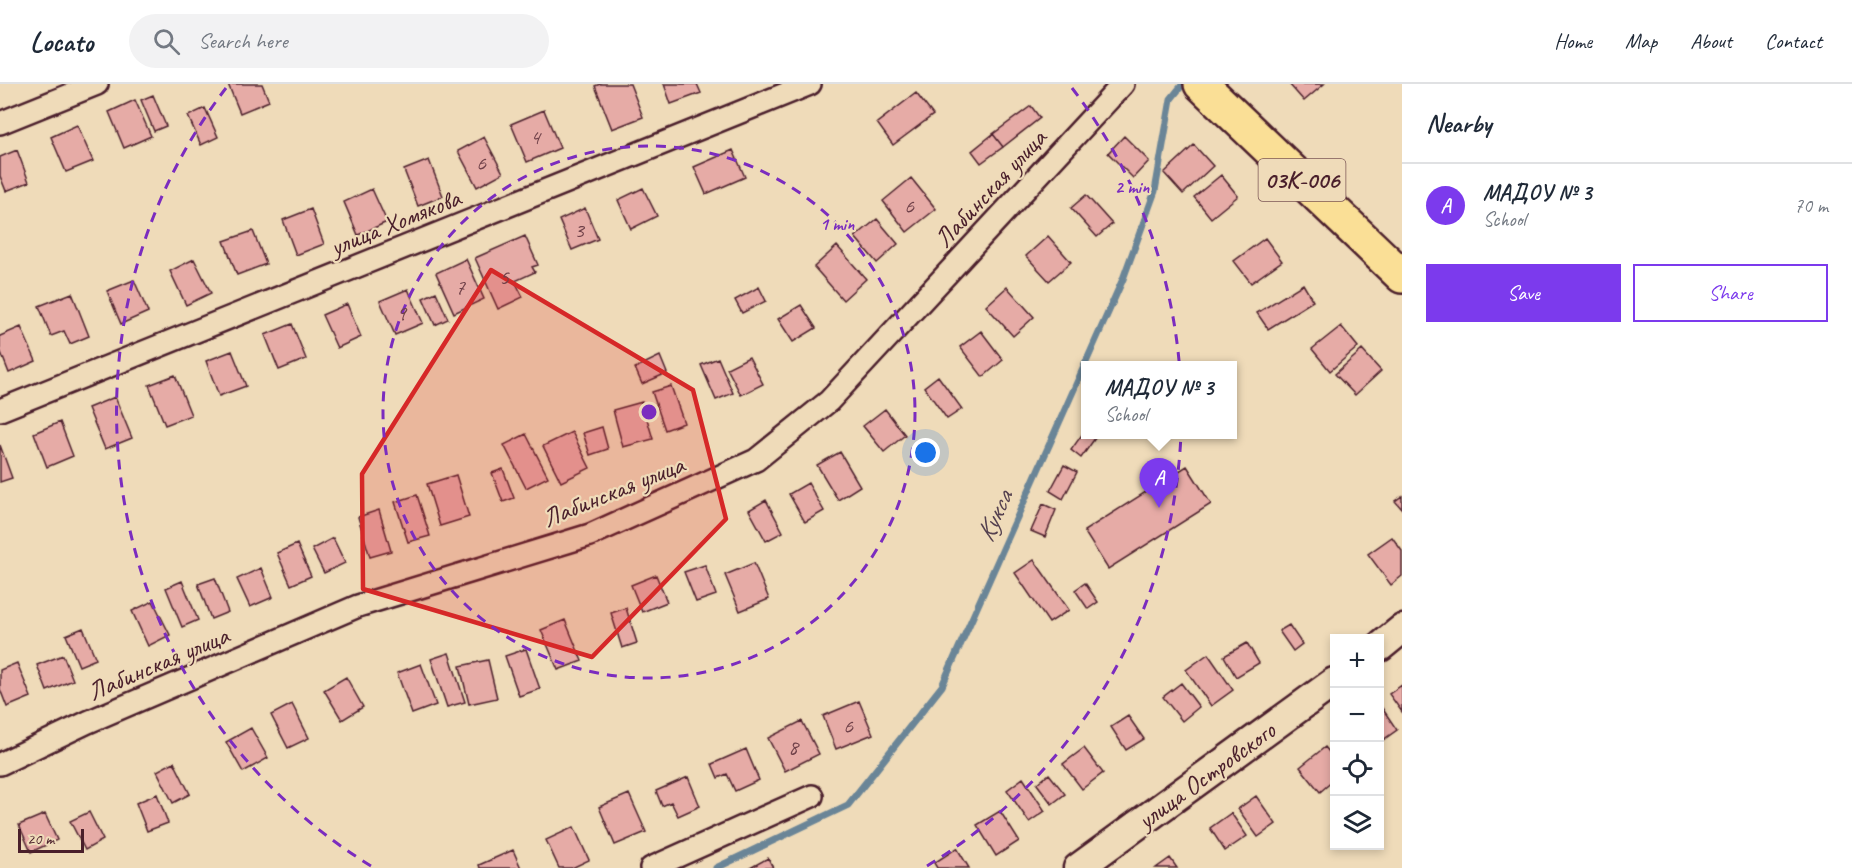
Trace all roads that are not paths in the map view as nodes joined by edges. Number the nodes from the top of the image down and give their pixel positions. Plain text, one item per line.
1 (97, 84) edge
2 (810, 84) edge
3 (1123, 84) edge
4 (1201, 84) edge
5 (0, 123) edge
6 (1402, 276) edge
7 (0, 410) edge
8 (1402, 629) edge
9 (1384, 644) edge
10 (1330, 686) edge
11 (0, 764) edge
12 (812, 796) dead end
13 (651, 868) edge
14 (1078, 868) edge

1 - 5 street
2 - 7 street, улица Хомякова
3 - 11 street, Лабинская улица
4 - 6 main road, 03К-006
8 - 9 street
10 - 14 street, улица Островского
12 - 13 street

